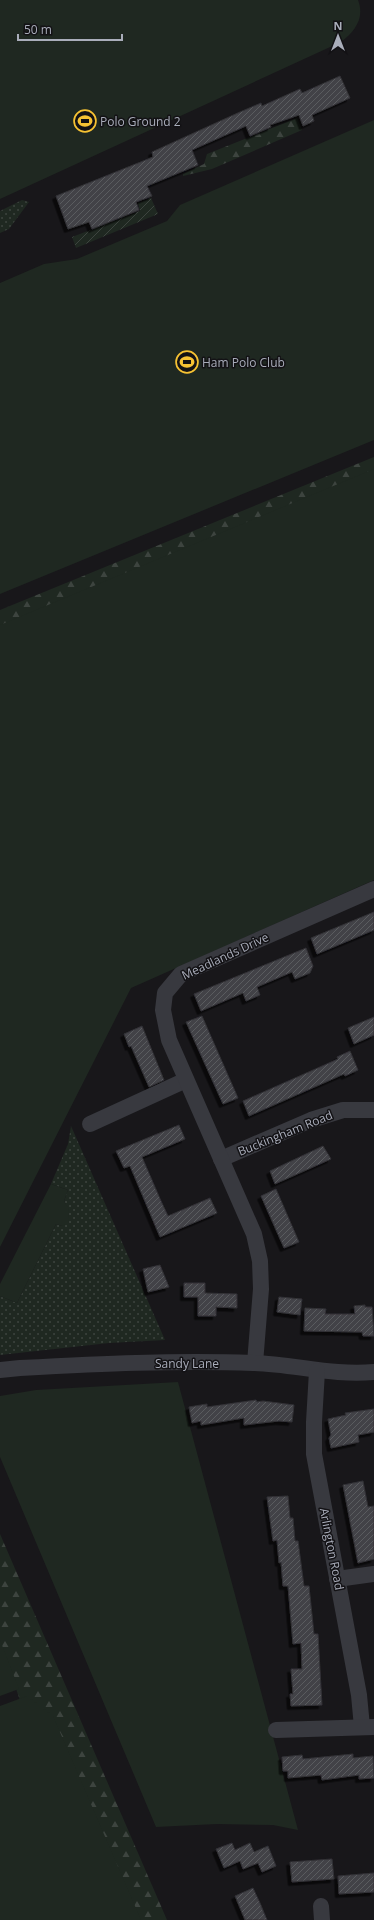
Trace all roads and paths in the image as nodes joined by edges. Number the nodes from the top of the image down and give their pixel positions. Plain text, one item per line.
1 (374, 889) edge
2 (186, 1080) junction
3 (374, 1110) edge
4 (90, 1124) dead end
5 (221, 1159) junction
6 (255, 1363) junction
7 (0, 1370) edge
8 (317, 1370) junction
9 (374, 1372) edge
10 (374, 1574) edge
11 (337, 1579) junction
12 (368, 1727) edge
13 (276, 1730) dead end

1 - 2 street, Meadlands Drive
2 - 4 street
2 - 5 street, Meadlands Drive
3 - 5 street, Buckingham Road
5 - 6 street, Meadlands Drive
6 - 7 street, Sandy Lane
6 - 8 street, Sandy Lane
8 - 9 street, Sandy Lane
8 - 11 street, Arlington Road
10 - 11 street
11 - 12 street, Arlington Road
12 - 13 street

